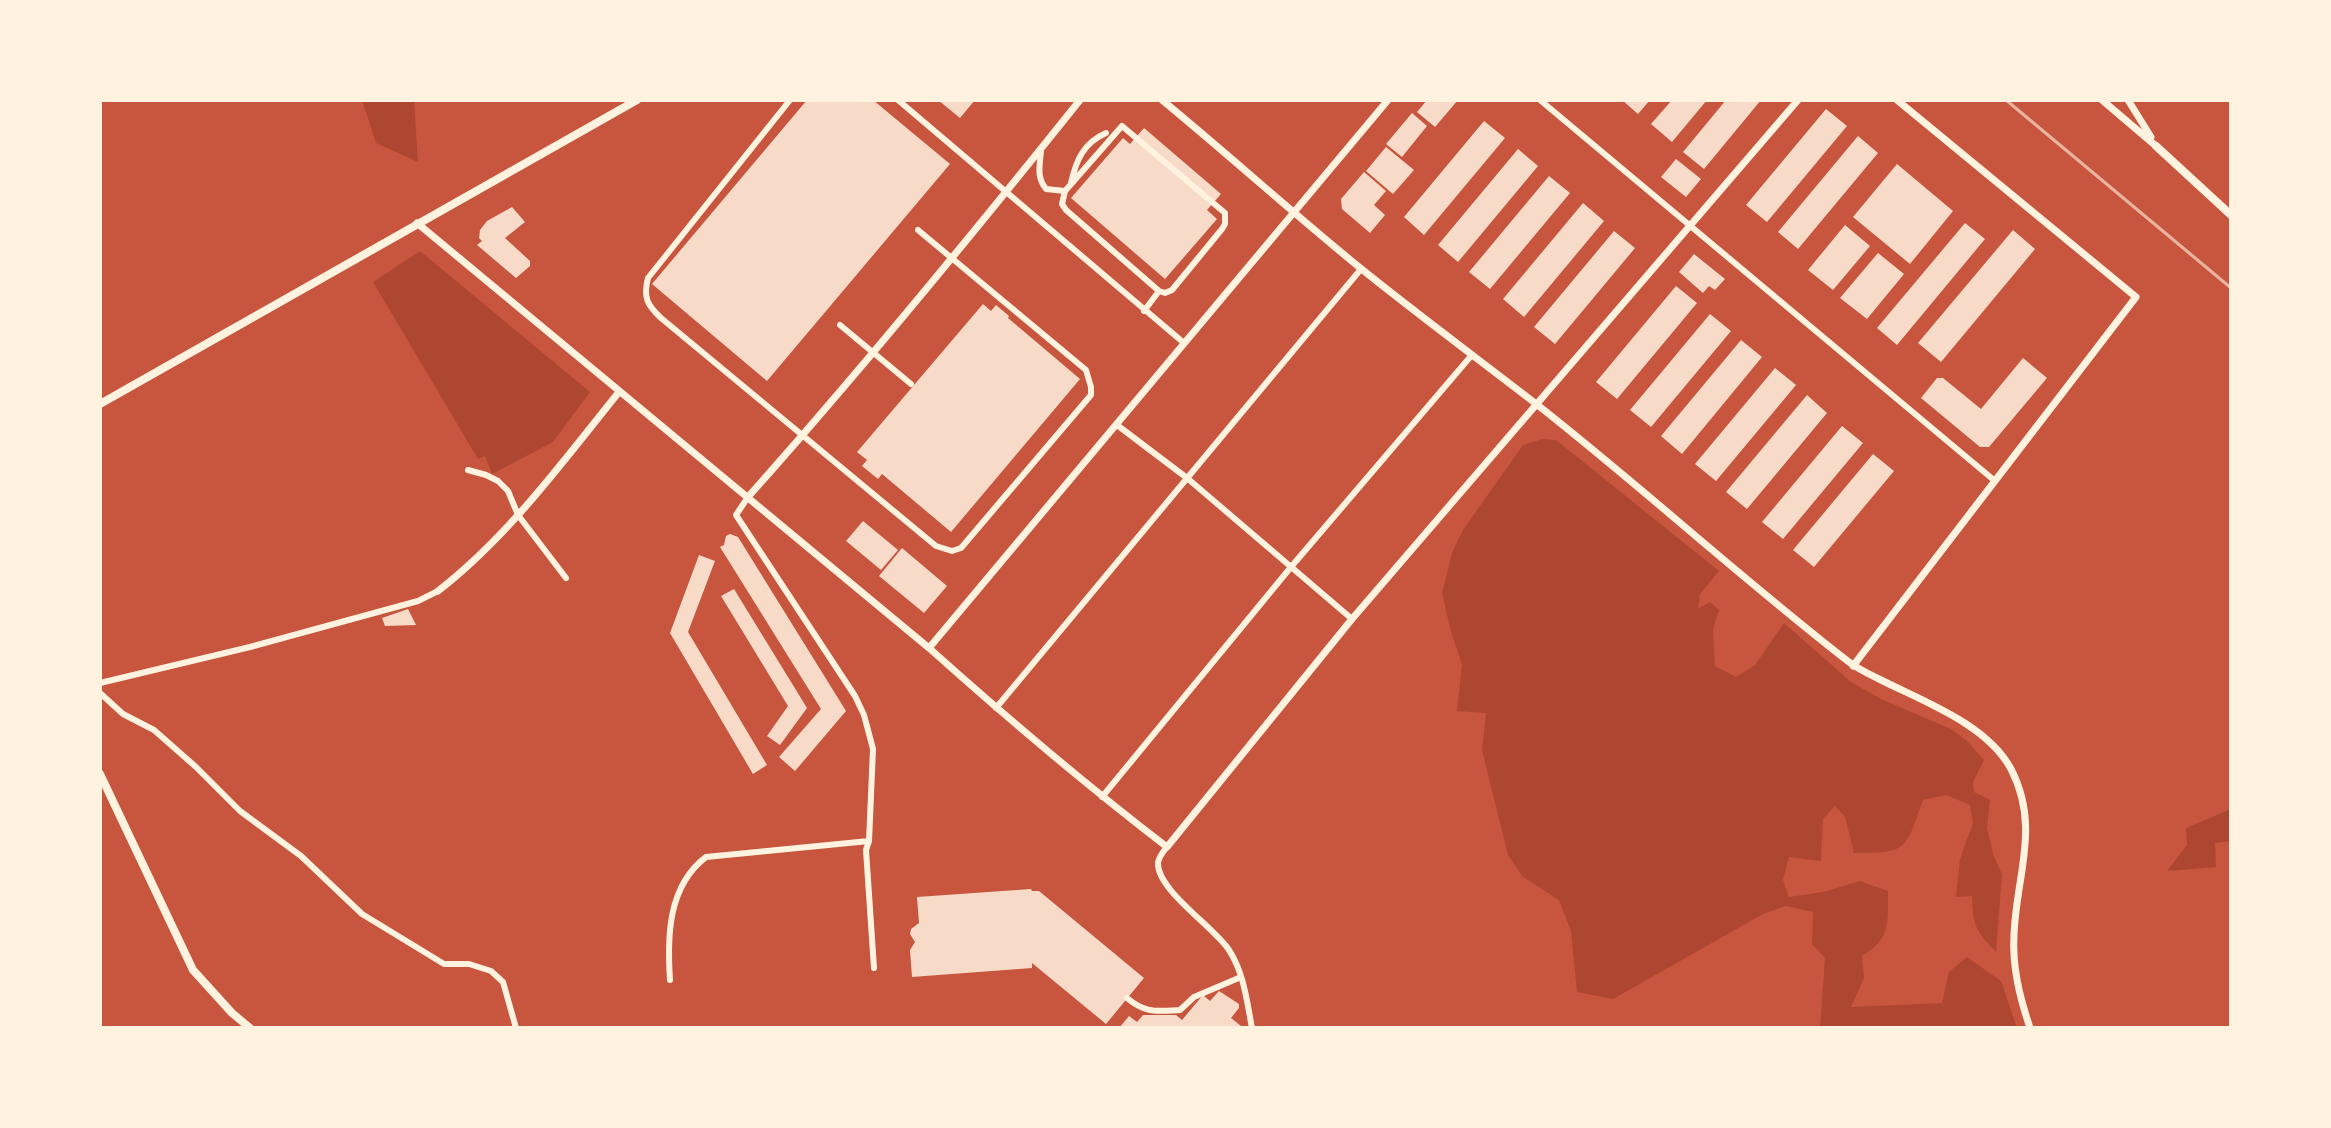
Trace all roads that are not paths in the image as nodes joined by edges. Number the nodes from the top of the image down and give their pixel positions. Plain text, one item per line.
1 (637, 100) edge
2 (790, 100) edge
3 (898, 100) edge
4 (1080, 100) edge
5 (1162, 100) edge
6 (1388, 100) edge
7 (1540, 100) edge
8 (1798, 100) edge
9 (1897, 100) edge
10 (2102, 100) edge
11 (2128, 100) edge
12 (1106, 133) dead end
13 (2156, 146) junction
14 (1041, 150) junction
15 (1070, 184) junction
16 (1065, 191) junction
17 (1007, 194) junction
18 (1294, 212) junction
19 (2231, 215) edge
20 (417, 223) junction
21 (1691, 225) junction
22 (918, 230) dead end
23 (952, 259) junction
24 (1361, 269) junction
25 (1159, 291) junction
26 (1144, 311) junction
27 (840, 325) dead end
28 (1184, 343) junction
29 (874, 352) junction
30 (1471, 356) junction
31 (911, 384) dead end
32 (619, 392) junction
33 (1535, 403) junction
34 (100, 404) edge
35 (1117, 425) junction
36 (802, 436) junction
37 (468, 470) dead end
38 (1187, 478) junction
39 (1995, 481) junction
40 (748, 497) junction
41 (518, 515) junction
42 (1291, 567) junction
43 (566, 578) dead end
44 (438, 591) joint
45 (1352, 619) junction
46 (929, 648) junction
47 (1853, 666) junction
48 (100, 683) edge
49 (100, 693) edge
50 (996, 708) junction
51 (100, 774) edge
52 (1102, 797) junction
53 (869, 841) junction
54 (1167, 847) junction
55 (874, 968) dead end
56 (1241, 977) junction
57 (670, 980) dead end
58 (1127, 998) dead end
59 (250, 1028) edge
60 (516, 1028) edge
61 (1252, 1028) edge
62 (2030, 1028) edge

1 - 20 main road
2 - 36 street
3 - 17 street
4 - 14 street
5 - 18 street
6 - 18 street
7 - 21 street
8 - 21 street
9 - 39 street
10 - 13 street
11 - 13 street
12 - 15 street
13 - 19 main road
14 - 16 street
14 - 17 street
15 - 16 street
15 - 25 street
16 - 25 street
17 - 23 street
17 - 26 street
18 - 24 street
18 - 28 street
20 - 32 street
20 - 34 main road
21 - 33 street
21 - 39 street
22 - 23 street
23 - 29 street
23 - 36 street
24 - 30 street
24 - 38 street
25 - 26 street
26 - 28 street
27 - 29 street
28 - 35 street
29 - 31 street
29 - 36 street
30 - 33 street
30 - 42 street
32 - 40 street
32 - 41 street
33 - 45 street
33 - 47 street
35 - 38 street
35 - 46 street
36 - 40 street
37 - 41 street
38 - 42 street
38 - 50 street
39 - 47 street
40 - 46 street
40 - 53 street
41 - 43 street
41 - 44 street
42 - 45 street
42 - 52 street
44 - 48 street
45 - 54 street
46 - 50 street
47 - 62 street
49 - 60 street
50 - 52 street
51 - 59 main road
52 - 54 street
53 - 55 street
53 - 57 street
54 - 56 street
56 - 58 street
56 - 61 street

